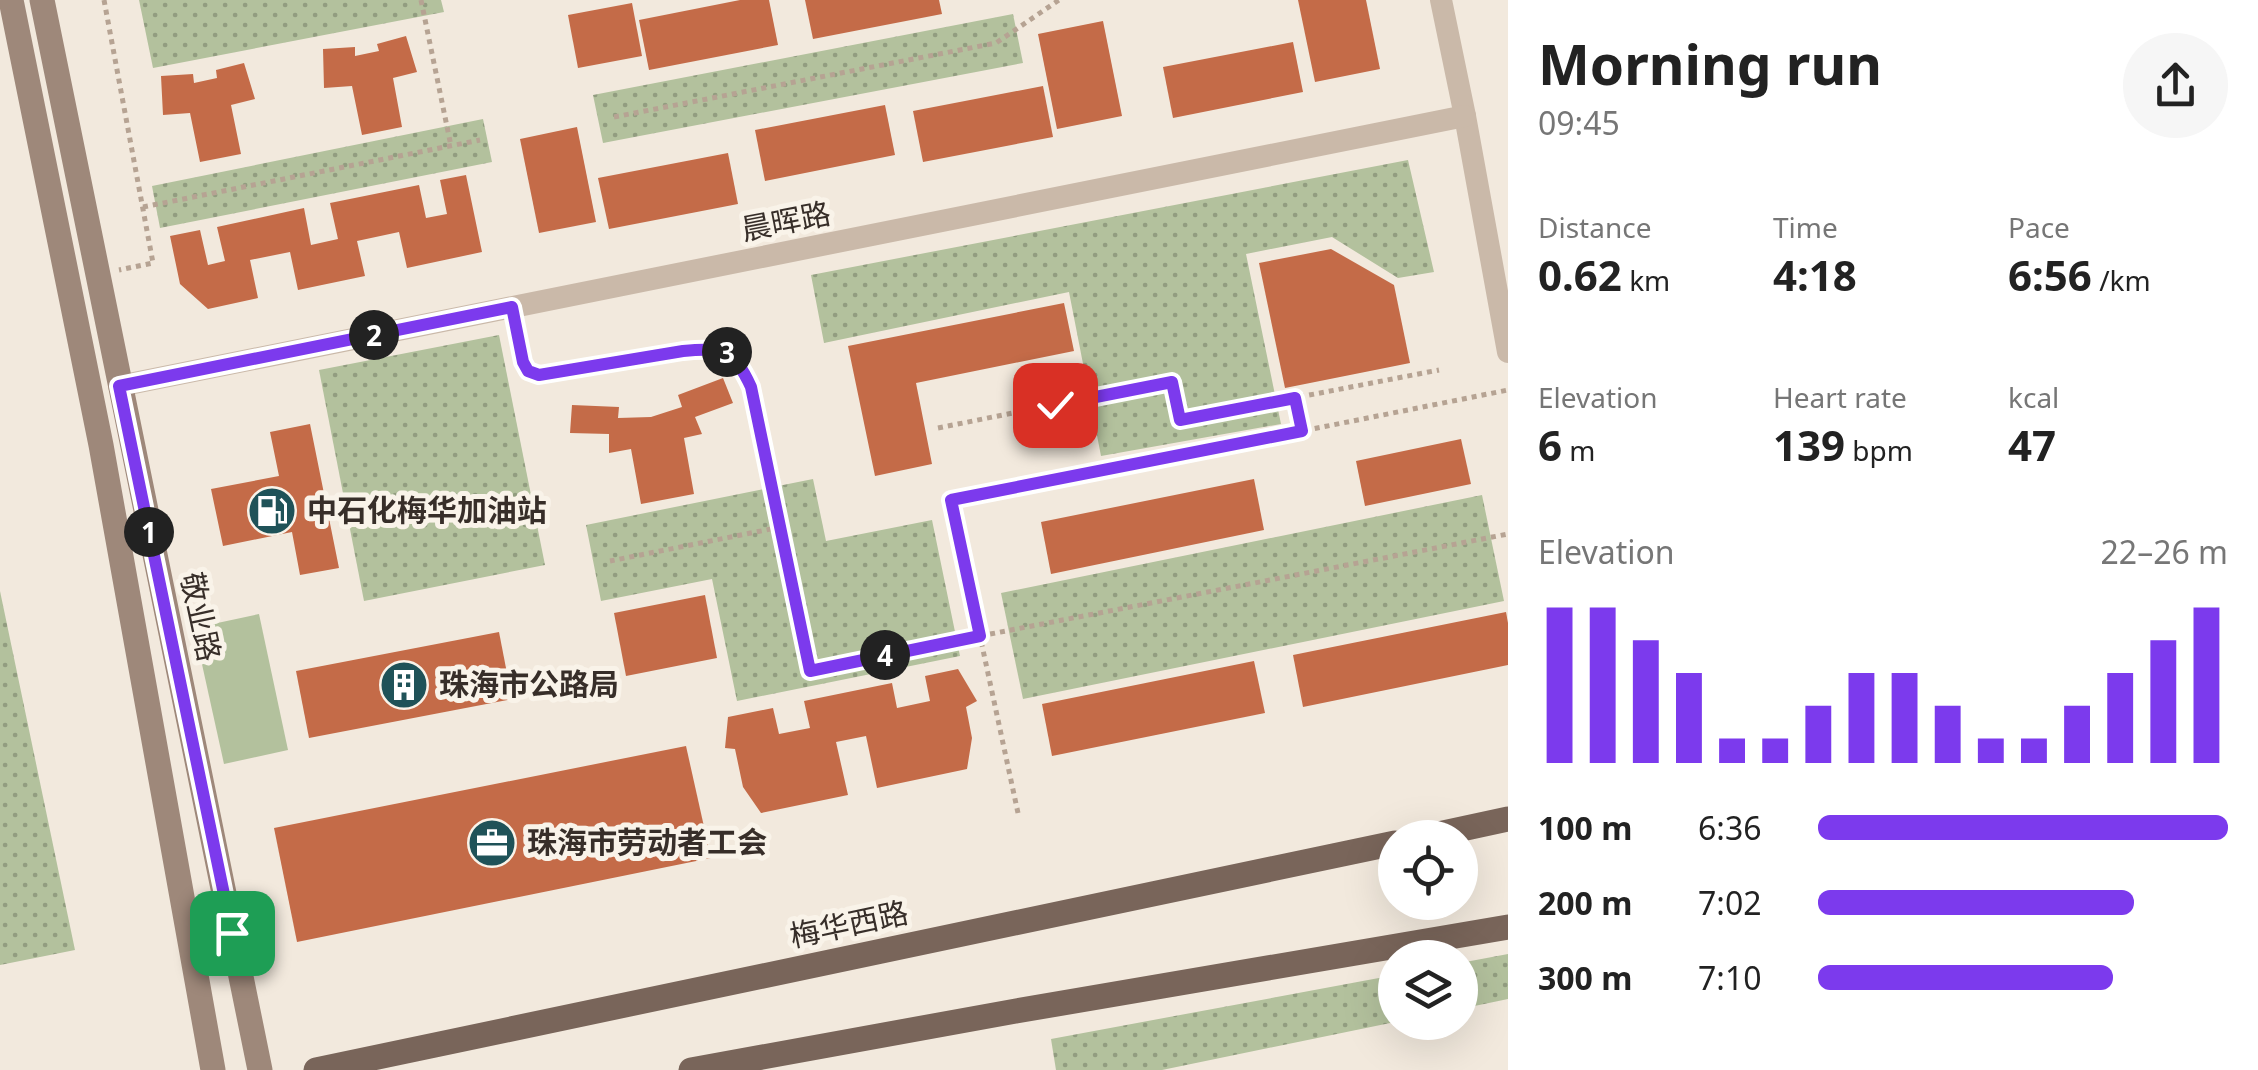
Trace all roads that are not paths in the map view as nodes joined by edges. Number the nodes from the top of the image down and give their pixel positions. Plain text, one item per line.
1 (11, 0) edge
2 (42, 0) edge
3 (1440, 0) edge
4 (1465, 116) junction
5 (1508, 352) edge
6 (119, 386) junction
7 (1508, 819) edge
8 (1478, 825) edge
9 (1378, 847) edge
10 (1508, 927) edge
11 (213, 1070) edge
12 (260, 1070) edge
13 (316, 1070) edge
14 (691, 1070) edge

1 - 11 main road
2 - 6 main road, 敬业路
3 - 4 street
4 - 5 street
4 - 6 street, 晨晖路
6 - 12 main road, 敬业路
7 - 8 main road
9 - 13 main road, 梅华西路
10 - 14 main road

